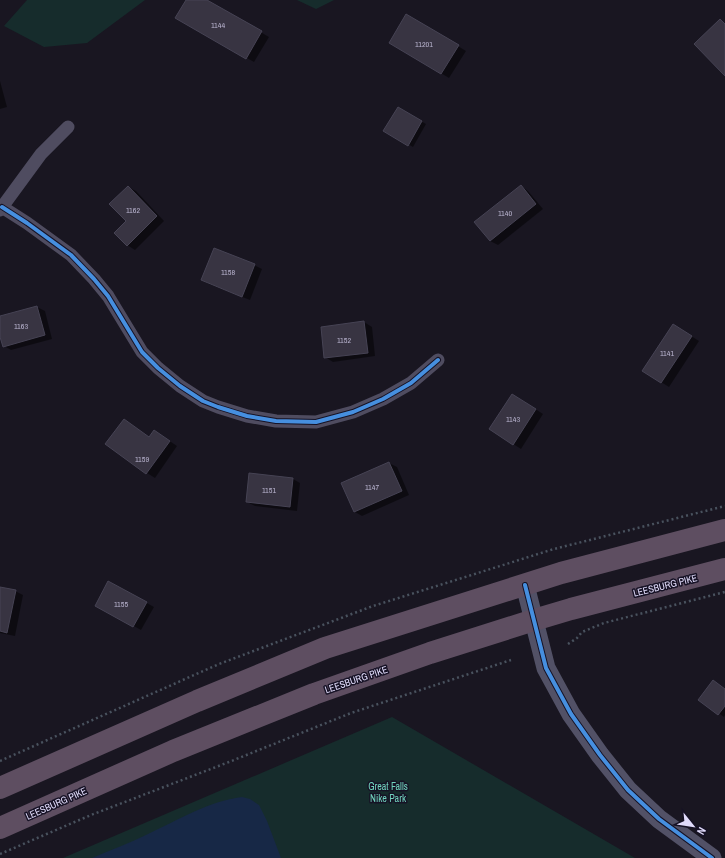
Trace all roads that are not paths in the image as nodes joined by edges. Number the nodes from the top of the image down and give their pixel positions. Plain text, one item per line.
1 (68, 127) dead end
2 (1, 208) edge
3 (438, 360) dead end
4 (725, 530) edge
5 (725, 570) edge
6 (525, 584) junction
7 (534, 620) junction
8 (0, 788) edge
9 (0, 828) edge
10 (712, 858) edge

1 - 2 street
2 - 3 street
4 - 6 highway
5 - 7 highway, LEESBURG PIKE
6 - 7 street
6 - 8 highway
7 - 9 highway, LEESBURG PIKE
7 - 10 street

